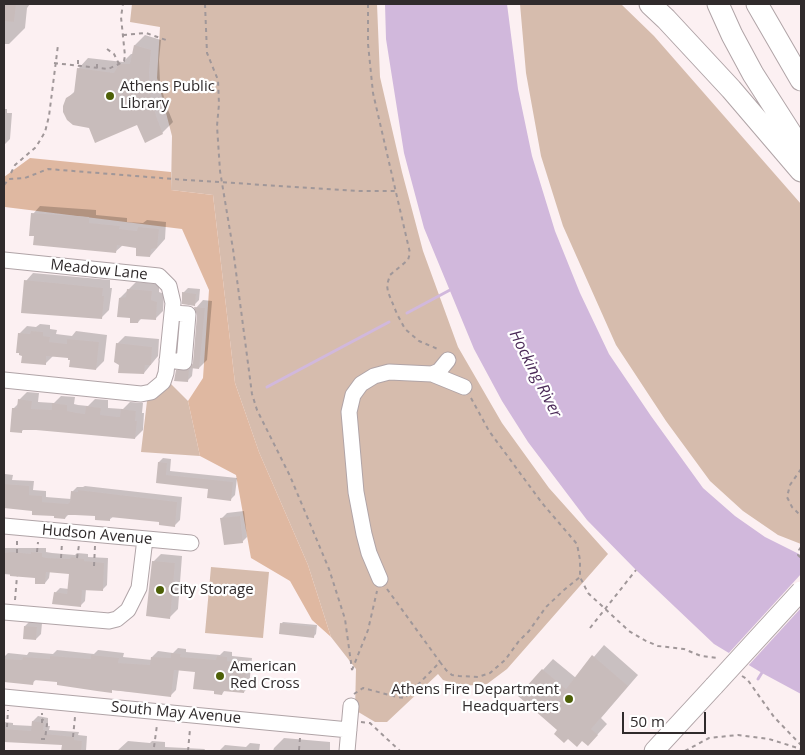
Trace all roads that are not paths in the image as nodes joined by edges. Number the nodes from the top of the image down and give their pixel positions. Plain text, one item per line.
1 (650, 4) edge
2 (718, 4) edge
3 (757, 4) edge
4 (753, 74) junction
5 (801, 80) edge
6 (801, 129) edge
7 (801, 149) edge
8 (801, 171) edge
9 (4, 260) edge
10 (448, 360) road end
11 (432, 374) junction
12 (4, 380) edge
13 (464, 387) road end
14 (4, 526) edge
15 (145, 539) junction
16 (191, 543) dead end
17 (380, 579) road end
18 (801, 591) edge
19 (9, 612) edge
20 (351, 701) road end
21 (6, 703) edge
22 (349, 727) junction
23 (347, 751) edge
24 (654, 751) edge

1 - 8 highway
2 - 4 highway
3 - 5 highway
4 - 6 highway
4 - 7 highway
9 - 12 street, Meadow Lane
10 - 11 street
11 - 13 street
11 - 17 street
14 - 15 street, Hudson Avenue
15 - 16 street, Hudson Avenue
15 - 19 street
18 - 24 main road, bridge
20 - 22 street
21 - 22 street, South May Avenue
22 - 23 street

